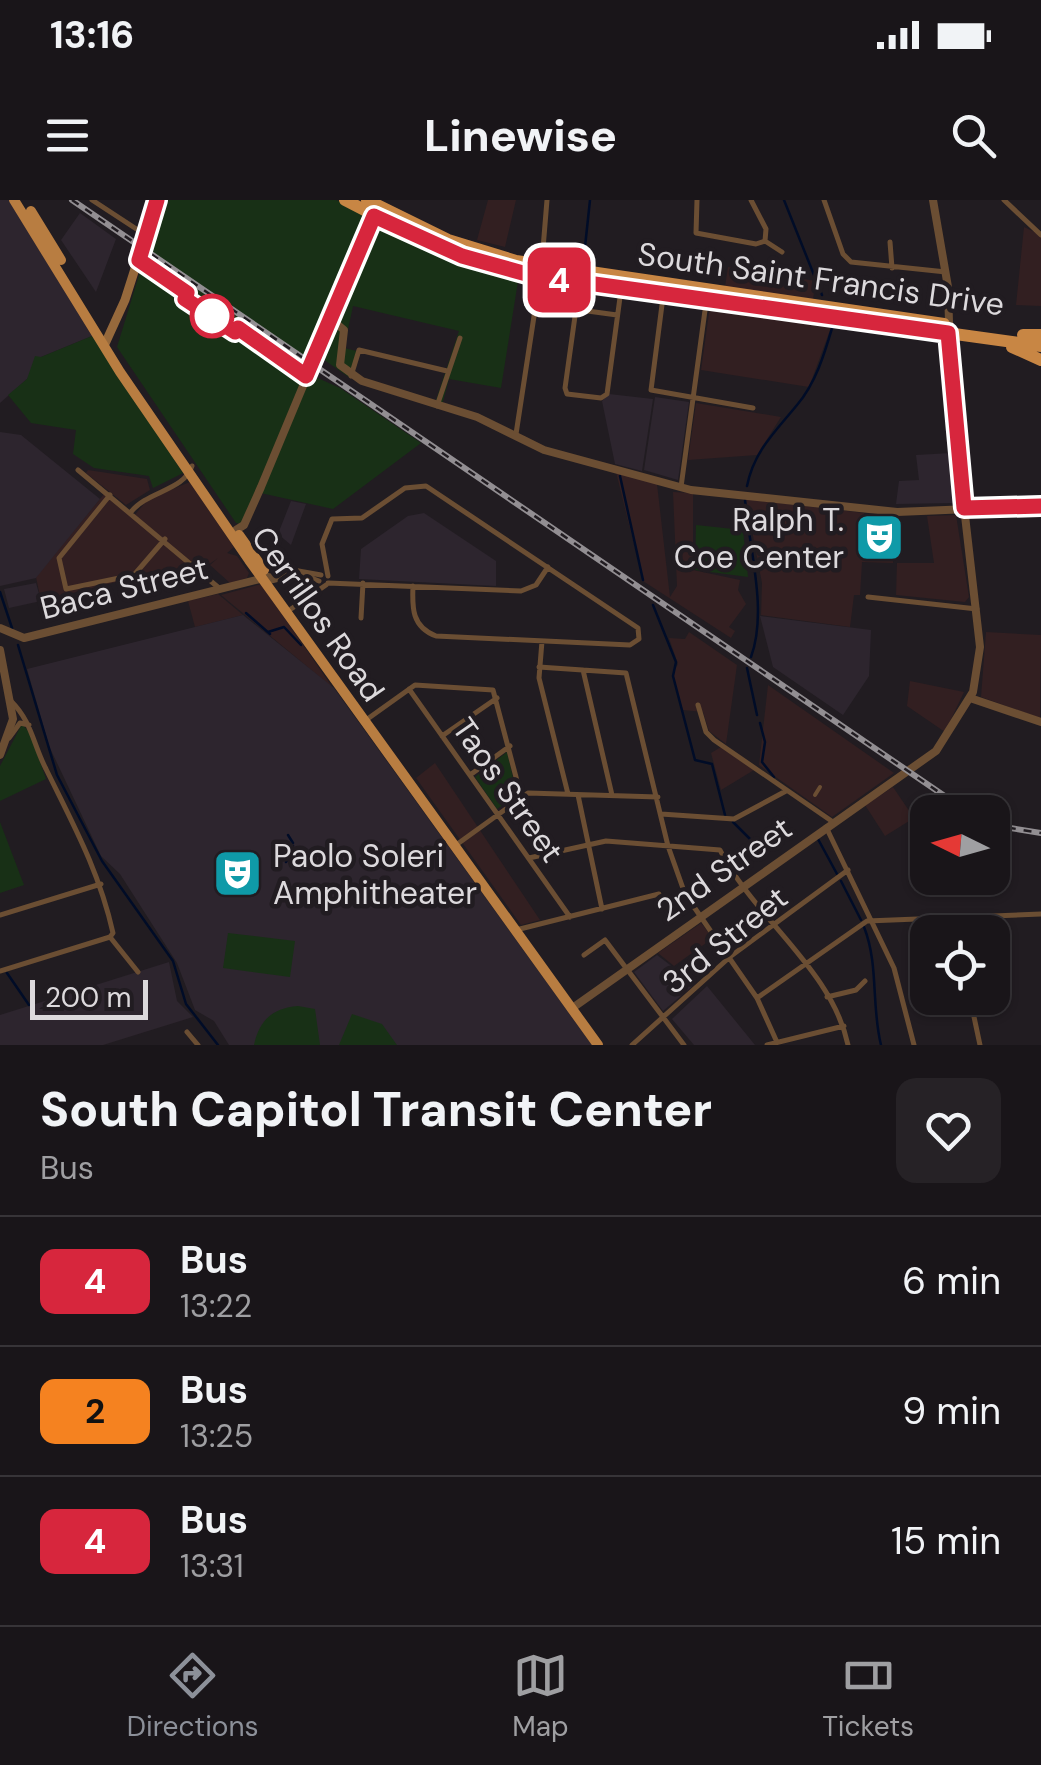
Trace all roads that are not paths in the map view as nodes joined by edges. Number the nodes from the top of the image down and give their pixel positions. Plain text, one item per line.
1 (14, 200) edge
2 (23, 200) edge
3 (92, 200) edge
4 (157, 200) edge
5 (345, 200) edge
6 (547, 200) edge
7 (698, 200) edge
8 (751, 200) edge
9 (824, 200) edge
10 (934, 200) edge
11 (1004, 200) edge
12 (375, 206) edge
13 (1041, 235) edge
14 (146, 236) junction
15 (764, 241) junction
16 (890, 242) dead end
17 (782, 252) dead end
18 (892, 268) junction
19 (541, 271) junction
20 (946, 272) junction
21 (70, 279) junction
22 (622, 283) junction
23 (664, 289) junction
24 (707, 296) junction
25 (536, 304) junction
26 (576, 310) junction
27 (617, 315) junction
28 (332, 320) junction
29 (948, 329) junction
30 (1041, 336) edge
31 (460, 338) dead end
32 (981, 338) junction
33 (106, 343) junction
34 (1041, 346) edge
35 (1041, 360) edge
36 (446, 372) junction
37 (352, 376) junction
38 (694, 398) junction
39 (438, 406) junction
40 (753, 408) dead end
41 (516, 436) junction
42 (78, 470) dead end
43 (191, 470) junction
44 (680, 487) junction
45 (110, 495) junction
46 (1041, 506) edge
47 (964, 508) junction
48 (131, 512) junction
49 (236, 530) junction
50 (164, 539) junction
51 (548, 567) junction
52 (267, 579) junction
53 (325, 579) junction
54 (363, 584) junction
55 (413, 586) junction
56 (222, 590) junction
57 (868, 598) dead end
58 (291, 609) junction
59 (976, 609) junction
60 (361, 618) dead end
61 (2, 627) edge
62 (542, 642) junction
63 (0, 650) edge
64 (539, 667) junction
65 (583, 670) junction
66 (2, 674) edge
67 (409, 689) junction
68 (498, 698) junction
69 (970, 698) junction
70 (10, 701) junction
71 (698, 705) dead end
72 (366, 720) junction
73 (1041, 722) edge
74 (31, 726) junction
75 (442, 736) junction
76 (7, 740) junction
77 (510, 746) junction
78 (0, 754) edge
79 (470, 775) junction
80 (820, 787) dead end
81 (787, 790) junction
82 (568, 794) junction
83 (578, 795) junction
84 (612, 795) junction
85 (815, 795) dead end
86 (522, 796) junction
87 (658, 798) junction
88 (498, 814) junction
89 (661, 814) junction
90 (830, 825) junction
91 (456, 844) junction
92 (588, 844) junction
93 (668, 846) junction
94 (528, 858) junction
95 (848, 870) junction
96 (101, 884) junction
97 (742, 887) junction
98 (659, 894) dead end
99 (602, 909) junction
100 (1041, 914) edge
101 (0, 915) edge
102 (570, 916) junction
103 (1010, 916) edge
104 (700, 917) junction
105 (910, 919) edge
106 (872, 920) junction
107 (774, 926) junction
108 (516, 929) junction
109 (110, 938) junction
110 (584, 955) dead end
111 (731, 956) junction
112 (804, 965) junction
113 (626, 969) junction
114 (0, 971) edge
115 (138, 972) dead end
116 (865, 980) dead end
117 (827, 997) junction
118 (757, 998) junction
119 (573, 1007) junction
120 (974, 1015) edge
121 (663, 1020) junction
122 (844, 1026) junction
123 (187, 1032) dead end
124 (776, 1040) junction
125 (196, 1044) edge
126 (598, 1045) edge
127 (607, 1045) edge
128 (632, 1045) edge
129 (684, 1045) edge
130 (767, 1045) edge
131 (848, 1045) edge
132 (914, 1045) edge
133 (980, 1045) edge

1 - 21 main road, Cerrillos Road
2 - 21 main road, Cerrillos Road
3 - 14 street
4 - 14 main road
5 - 12 highway, South Saint Francis Drive
6 - 19 street
7 - 15 street
8 - 15 street
9 - 18 street
10 - 20 street, 2nd Street
11 - 13 street
12 - 19 highway, South Saint Francis Drive
12 - 28 street
14 - 33 main road
15 - 17 street
16 - 18 street
18 - 20 street
19 - 22 highway, South Saint Francis Drive
19 - 25 street
20 - 29 street, 2nd Street
21 - 33 main road, Cerrillos Road
22 - 23 highway, South Saint Francis Drive
22 - 27 street
23 - 24 highway, South Saint Francis Drive
23 - 38 street
24 - 29 highway, South Saint Francis Drive
24 - 38 street
25 - 26 street
25 - 41 street
26 - 27 street
26 - 27 street
28 - 37 street
28 - 49 street
29 - 30 highway, South Saint Francis Drive
29 - 32 highway, South Saint Francis Drive
29 - 47 street, 2nd Street
31 - 36 street
32 - 34 highway, South Saint Francis Drive
32 - 35 highway
33 - 43 main road, Cerrillos Road
36 - 37 street
36 - 39 street
37 - 39 street
38 - 40 street
38 - 44 street
39 - 41 street
41 - 44 street
42 - 45 street
43 - 48 street
43 - 49 main road, Cerrillos Road
43 - 52 main road, Cerrillos Road
44 - 47 street
45 - 48 street
45 - 50 street
46 - 47 street
47 - 59 street, 2nd Street
48 - 50 street
49 - 52 main road, Cerrillos Road
50 - 56 street
51 - 53 street
51 - 55 street
51 - 62 street
52 - 53 street
52 - 56 street, Baca Street
52 - 58 main road, Cerrillos Road
52 - 72 main road, Cerrillos Road
53 - 54 street
53 - 58 street
54 - 55 street
54 - 60 street
55 - 62 street
56 - 61 street, Baca Street
57 - 59 street
58 - 72 main road, Cerrillos Road
59 - 69 street, 2nd Street
62 - 64 street
63 - 66 street
64 - 65 street
64 - 82 street
65 - 84 street
65 - 87 street
66 - 70 street
67 - 68 street
67 - 72 street
67 - 75 street, Taos Street
68 - 75 street
68 - 77 street
69 - 73 street
69 - 90 street, 2nd Street
70 - 74 street
70 - 76 street
71 - 81 street
72 - 91 main road, Cerrillos Road
74 - 76 street
74 - 96 street
75 - 79 street, Taos Street
76 - 78 street
77 - 79 street
77 - 86 street
79 - 88 street, Taos Street
80 - 85 street
81 - 89 street
81 - 90 street
82 - 83 street
82 - 86 street
83 - 84 street
83 - 92 street
84 - 87 street
86 - 88 street
87 - 89 street
88 - 91 street
88 - 94 street, Taos Street
89 - 93 street
90 - 95 street
90 - 97 street, 2nd Street
91 - 108 main road, Cerrillos Road
92 - 93 street
92 - 94 street
92 - 99 street
93 - 97 street
93 - 104 street
94 - 102 street, Taos Street
95 - 106 street
95 - 107 street, 3rd Street
96 - 101 street
96 - 109 street
97 - 104 street, 2nd Street
97 - 107 street
98 - 99 street
99 - 102 street
100 - 103 street
102 - 108 street
104 - 111 street
104 - 113 street, 2nd Street
105 - 106 street
106 - 112 street
106 - 132 street
107 - 111 street, 3rd Street
107 - 112 street
108 - 119 main road, Cerrillos Road
109 - 114 street
109 - 115 street
110 - 113 street
111 - 118 street
111 - 121 street, 3rd Street
112 - 117 street
112 - 118 street
113 - 119 street, 2nd Street
113 - 121 street
116 - 117 street
117 - 122 street
118 - 124 street
119 - 126 main road, Cerrillos Road
119 - 127 main road, Cerrillos Road
120 - 133 street
121 - 128 street, 3rd Street
121 - 129 street
122 - 124 street
122 - 131 street
123 - 125 street
124 - 130 street

